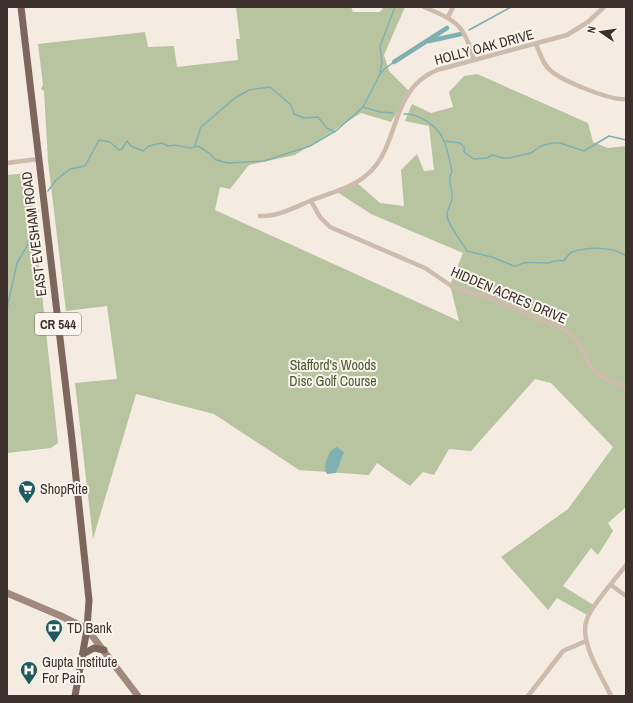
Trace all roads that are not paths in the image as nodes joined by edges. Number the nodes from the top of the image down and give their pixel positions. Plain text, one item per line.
1 (20, 7) edge
2 (424, 7) edge
3 (453, 7) edge
4 (604, 7) edge
5 (448, 17) junction
6 (536, 44) junction
7 (474, 60) junction
8 (626, 98) edge
9 (38, 159) junction
10 (7, 163) edge
11 (312, 201) junction
12 (260, 216) dead end
13 (626, 388) edge
14 (626, 565) edge
15 (611, 585) junction
16 (7, 593) edge
17 (626, 596) edge
18 (87, 629) junction
19 (586, 641) junction
20 (104, 650) junction
21 (83, 654) junction
22 (75, 696) edge
23 (138, 696) edge
24 (528, 696) edge
25 (611, 696) edge

1 - 9 main road, EAST EVESHAM ROAD / CR 544
2 - 5 street
3 - 5 street
4 - 6 street, HOLLY OAK DRIVE
5 - 7 street
6 - 7 street, HOLLY OAK DRIVE
6 - 8 street
7 - 11 street, HOLLY OAK DRIVE
9 - 10 street
9 - 18 main road, EAST EVESHAM ROAD / CR 544
11 - 12 street, HOLLY OAK DRIVE
11 - 13 street, HIDDEN ACRES DRIVE
14 - 15 street
15 - 17 street
15 - 19 street
16 - 18 main road
18 - 20 main road
18 - 21 main road, EAST EVESHAM ROAD / CR 544
19 - 24 street
19 - 25 street
20 - 21 main road
20 - 23 main road
21 - 22 main road, EAST EVESHAM ROAD / CR 544

